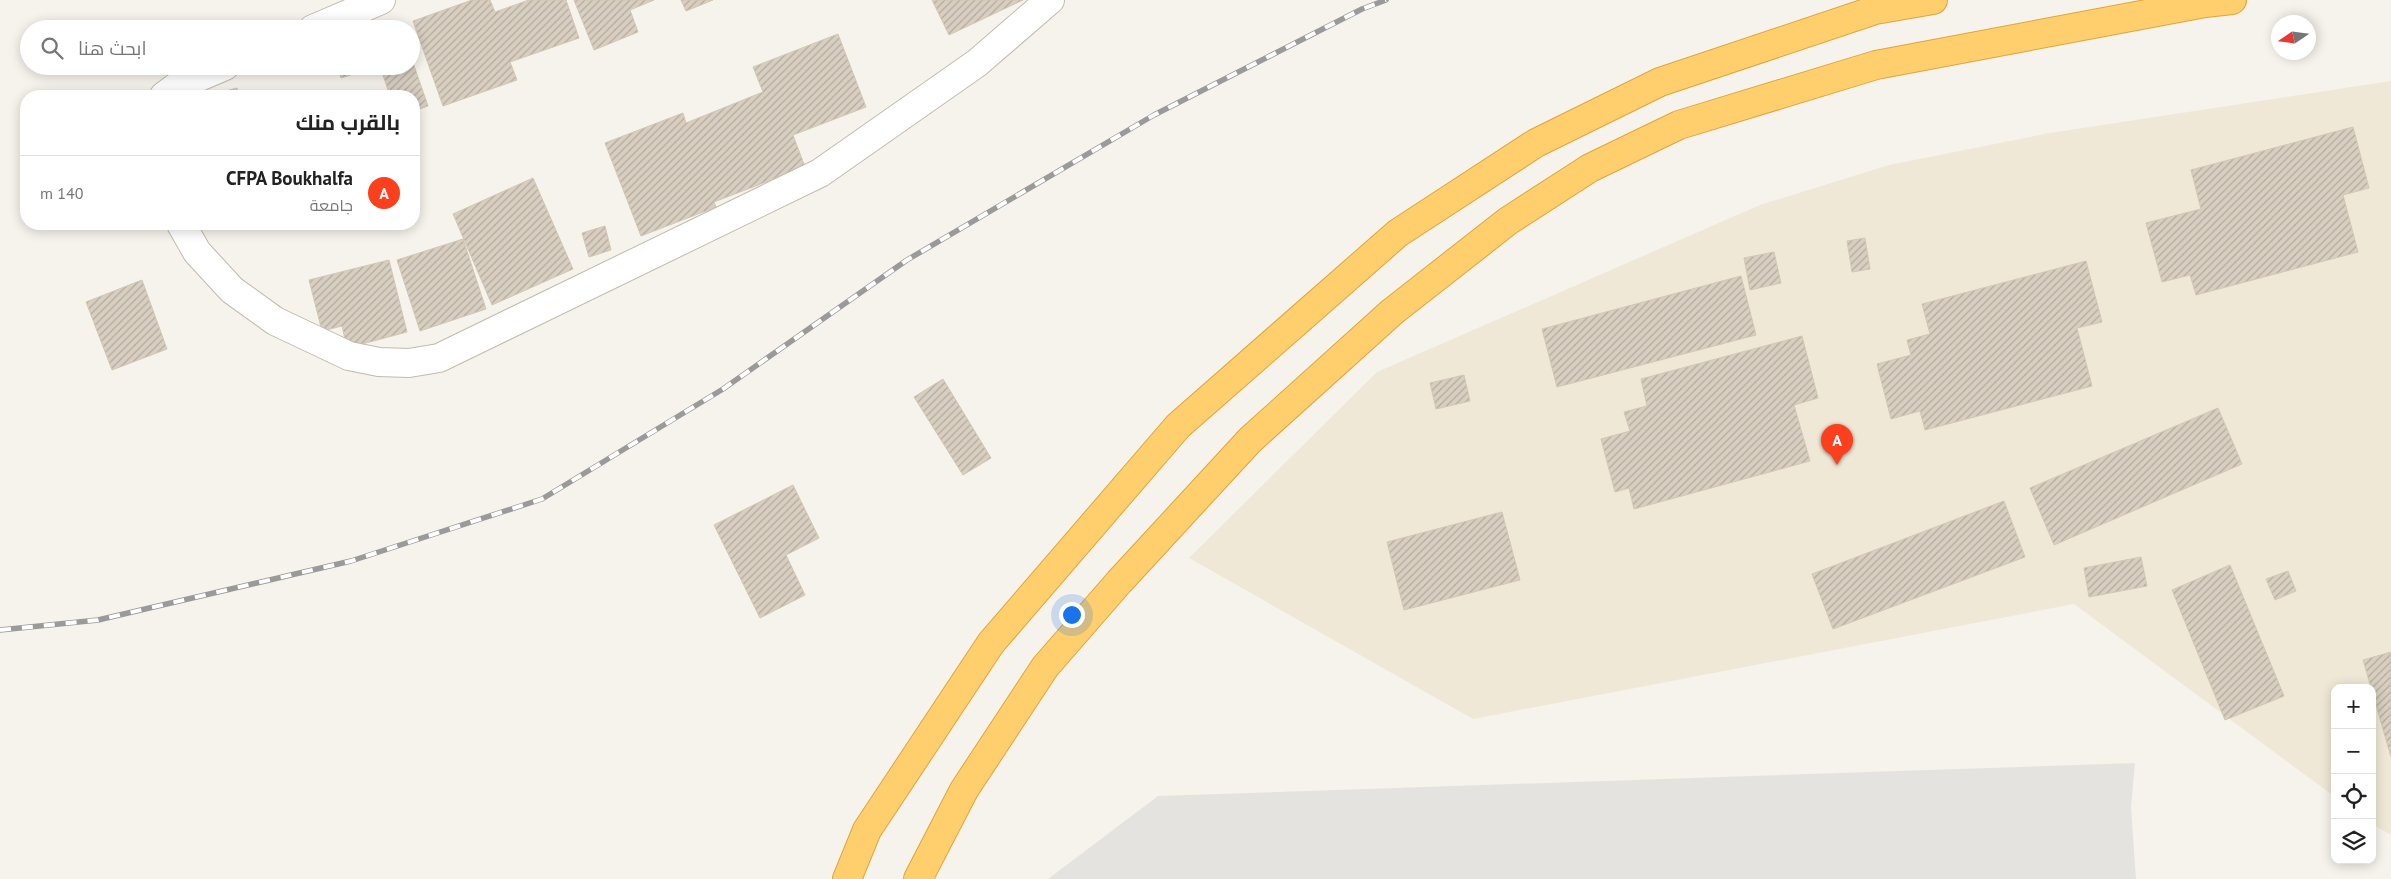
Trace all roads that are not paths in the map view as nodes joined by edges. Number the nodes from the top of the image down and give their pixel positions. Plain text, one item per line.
1 (381, 0) edge
2 (1050, 0) edge
3 (1934, 0) edge
4 (2232, 0) edge
5 (323, 16) edge
6 (204, 75) edge
7 (172, 90) edge
8 (184, 230) edge
9 (847, 879) edge
10 (918, 879) edge

1 - 5 street
2 - 8 street
3 - 9 highway
4 - 10 highway
6 - 7 street

